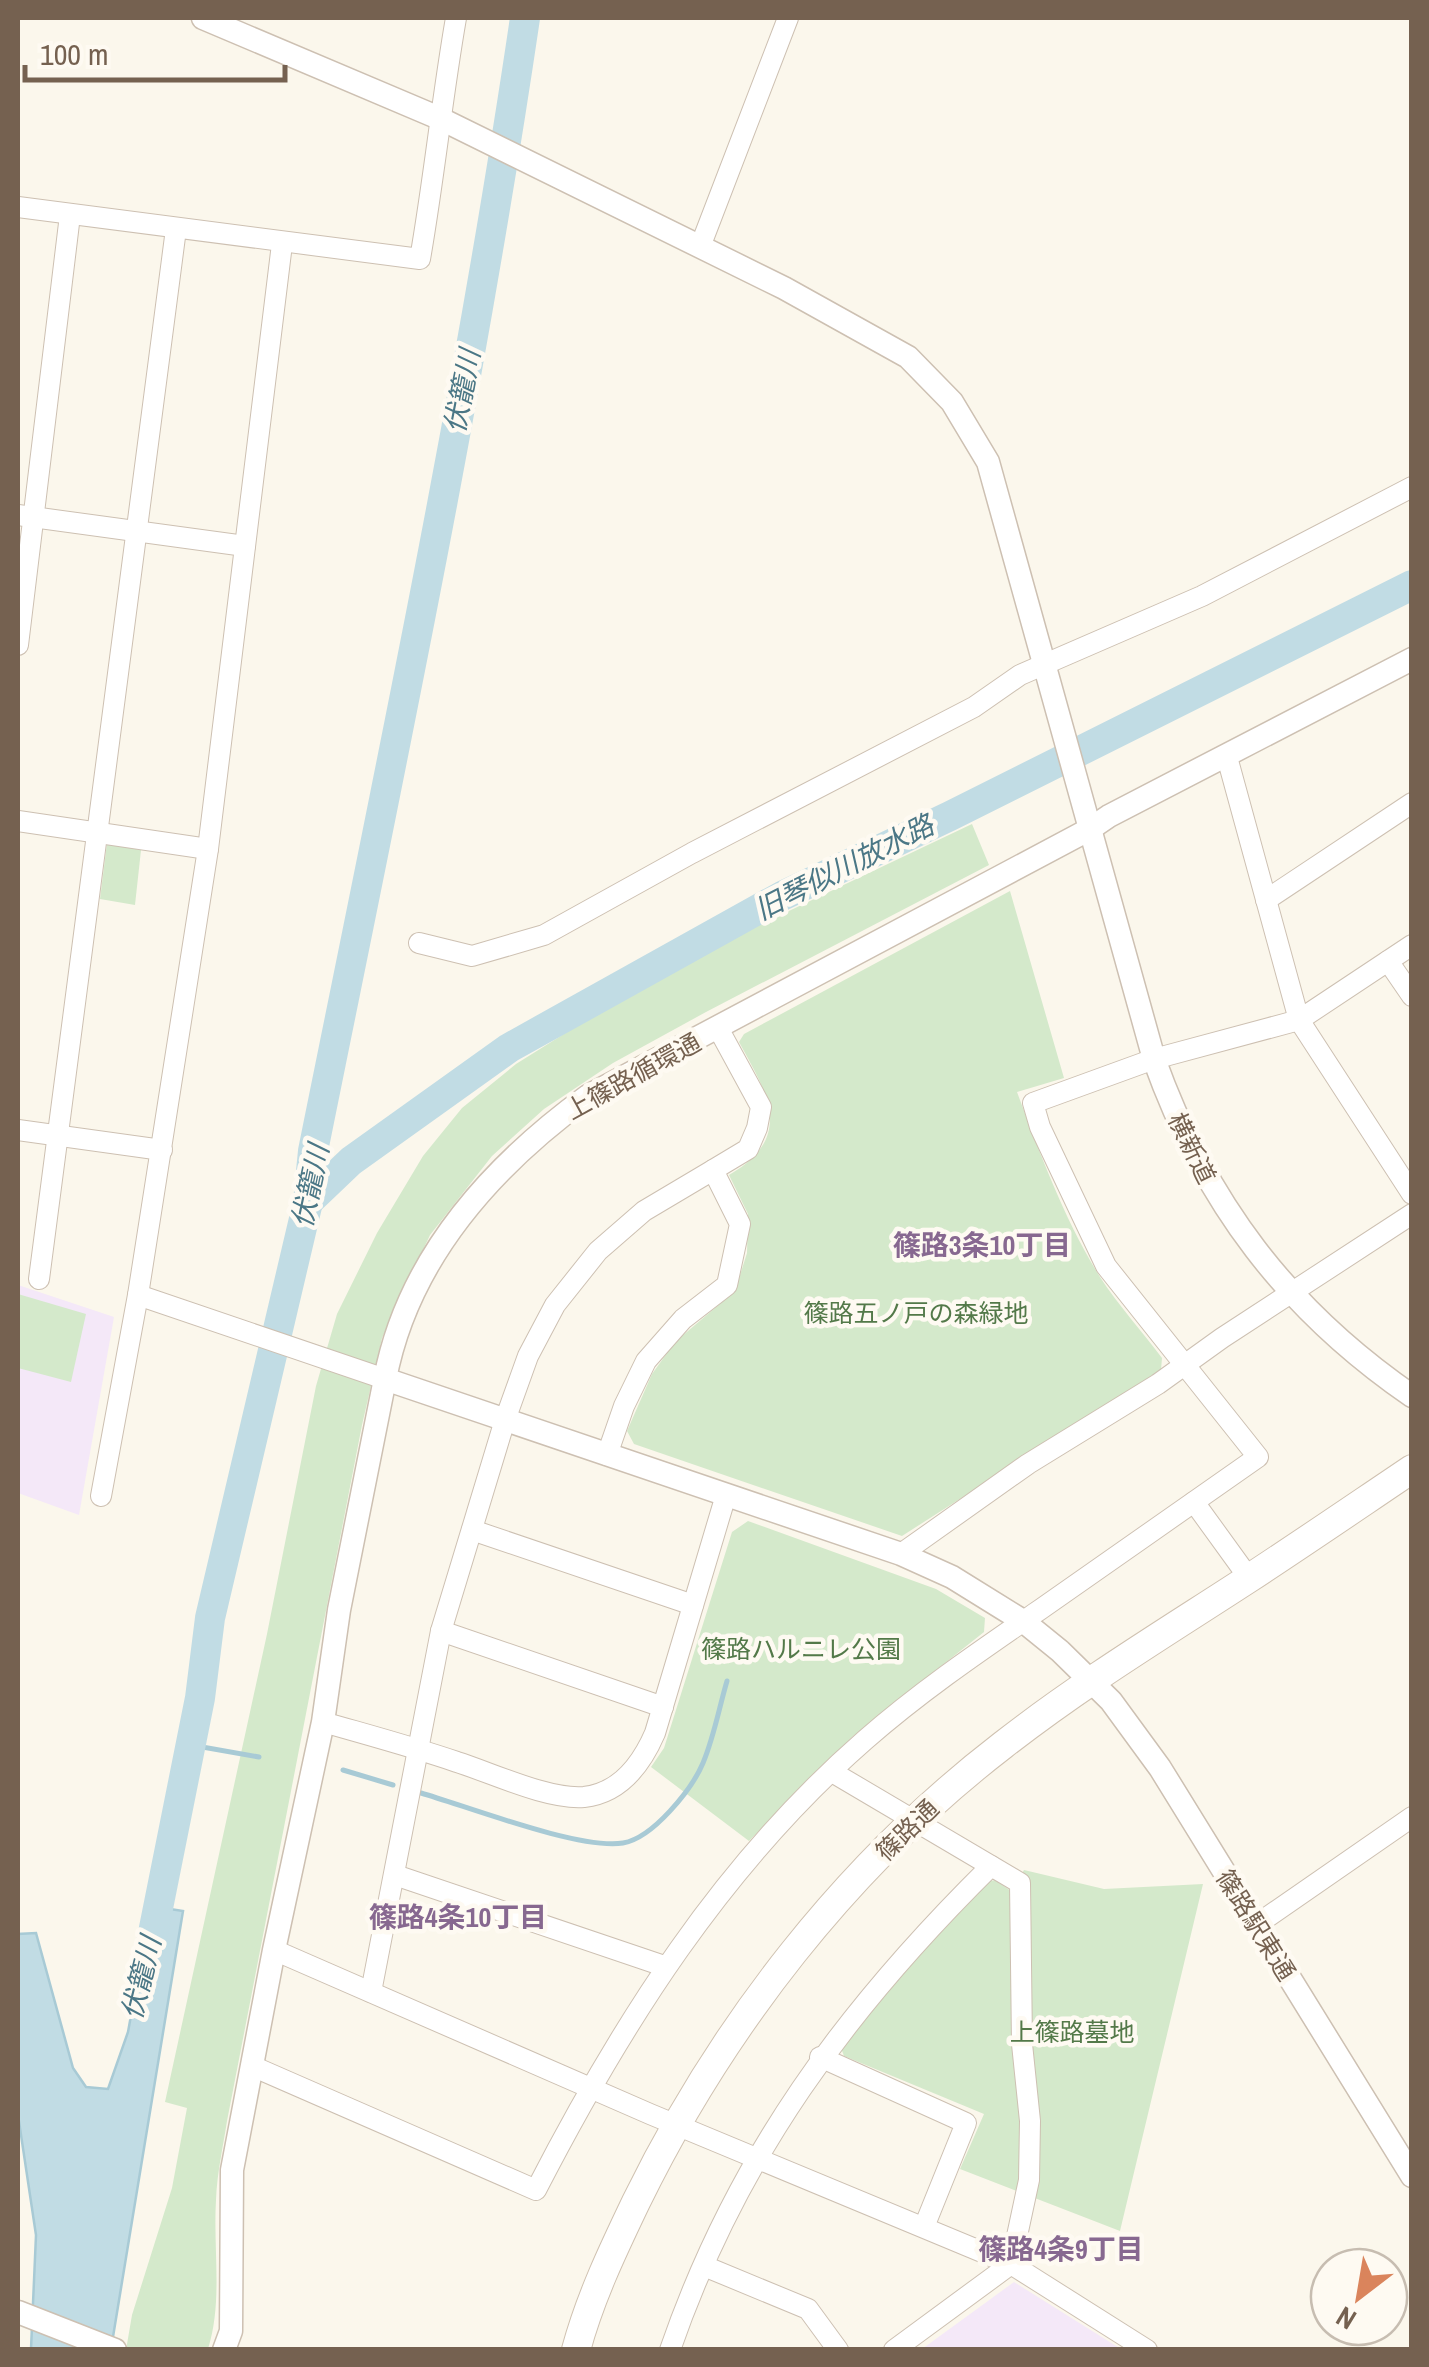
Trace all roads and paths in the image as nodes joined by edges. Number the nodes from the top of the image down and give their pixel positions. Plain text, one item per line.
1 (203, 18) edge
2 (456, 18) edge
3 (788, 18) edge
4 (445, 122) junction
5 (18, 208) edge
6 (70, 215) junction
7 (176, 229) junction
8 (282, 244) junction
9 (700, 248) junction
10 (1412, 487) edge
11 (26, 516) edge
12 (138, 532) junction
13 (246, 546) junction
14 (18, 644) edge
15 (1412, 660) edge
16 (1048, 677) junction
17 (1227, 756) junction
18 (1412, 804) edge
19 (18, 821) edge
20 (1090, 829) junction
21 (97, 832) junction
22 (208, 849) junction
23 (1266, 900) junction
24 (418, 943) dead end
25 (1412, 945) edge
26 (1388, 961) junction
27 (1412, 996) edge
28 (1299, 1020) junction
29 (718, 1028) junction
30 (1154, 1059) junction
31 (18, 1130) edge
32 (58, 1135) junction
33 (162, 1150) junction
34 (713, 1170) junction
35 (1412, 1194) edge
36 (1412, 1214) edge
37 (39, 1279) dead end
38 (1292, 1293) junction
39 (138, 1295) junction
40 (1184, 1366) junction
41 (385, 1379) junction
42 (1412, 1396) edge
43 (505, 1420) junction
44 (607, 1455) junction
45 (1412, 1469) edge
46 (726, 1495) junction
47 (101, 1496) dead end
48 (1194, 1502) junction
49 (472, 1530) junction
50 (902, 1554) junction
51 (1250, 1578) junction
52 (693, 1605) junction
53 (1023, 1621) junction
54 (441, 1631) junction
55 (1093, 1680) junction
56 (663, 1707) junction
57 (323, 1722) junction
58 (418, 1749) junction
59 (832, 1772) junction
60 (1412, 1817) edge
61 (916, 1820) junction
62 (991, 1866) junction
63 (395, 1875) junction
64 (1256, 1925) junction
65 (274, 1950) junction
66 (664, 1966) junction
67 (371, 1992) junction
68 (820, 2058) junction
69 (252, 2066) junction
70 (589, 2087) junction
71 (676, 2123) junction
72 (756, 2157) junction
73 (1412, 2176) edge
74 (924, 2226) junction
75 (1011, 2264) junction
76 (704, 2266) junction
77 (18, 2312) edge
78 (115, 2350) edge
79 (224, 2350) edge
80 (576, 2350) edge
81 (670, 2350) edge
82 (838, 2350) edge
83 (894, 2350) edge
84 (1147, 2350) edge

1 - 4 street, 横新道
2 - 4 street
3 - 9 street
4 - 8 street
4 - 9 street, 横新道
5 - 6 street
6 - 7 street
6 - 11 street
7 - 8 street
7 - 12 street
8 - 13 street
9 - 16 street, 横新道
10 - 16 street
11 - 12 street
11 - 14 street
12 - 13 street
12 - 21 street
13 - 22 street
15 - 17 street, 上篠路循環通
16 - 20 street, 横新道
16 - 24 street
17 - 20 street, 上篠路循環通
17 - 23 street
18 - 23 street
19 - 21 street
20 - 29 street, 上篠路循環通
20 - 30 street, 横新道
21 - 22 street
21 - 32 street
22 - 33 street
23 - 28 street
25 - 26 street
26 - 27 street
26 - 28 street
28 - 30 street
28 - 35 street
29 - 34 street
29 - 41 street, 上篠路循環通
30 - 38 street, 横新道
30 - 40 street
31 - 32 street
32 - 33 street
32 - 37 street
33 - 39 street
34 - 43 street
34 - 44 street
36 - 38 street
38 - 40 street
38 - 42 street, 横新道
39 - 41 street
39 - 47 street
40 - 48 street
40 - 50 street
41 - 43 street
41 - 57 street, 上篠路循環通
43 - 44 street
43 - 49 street
44 - 46 street
45 - 51 main road, 篠路通
46 - 50 street
46 - 52 street
48 - 51 street
48 - 53 street
49 - 52 street
49 - 54 street
50 - 53 street
51 - 55 main road, 篠路通
52 - 56 street
53 - 55 street
53 - 59 street
54 - 56 street
54 - 58 street
55 - 61 main road, 篠路通
55 - 64 street, 篠路駅東通
56 - 58 street
57 - 58 street
57 - 65 street, 上篠路循環通
58 - 63 street
59 - 61 street
59 - 66 street
60 - 64 street
61 - 62 street
61 - 71 main road, 篠路通
62 - 68 street
62 - 75 street
63 - 66 street
63 - 67 street
64 - 73 street, 篠路駅東通
65 - 67 street
65 - 69 street, 上篠路循環通
66 - 70 street
67 - 70 street
68 - 72 street
68 - 74 street
69 - 70 street
69 - 79 street, 上篠路循環通
70 - 71 street
71 - 72 street
71 - 80 main road, 篠路通
72 - 74 street
72 - 76 street
74 - 75 street
75 - 83 street
75 - 84 street
76 - 81 street
76 - 82 street
77 - 78 street

